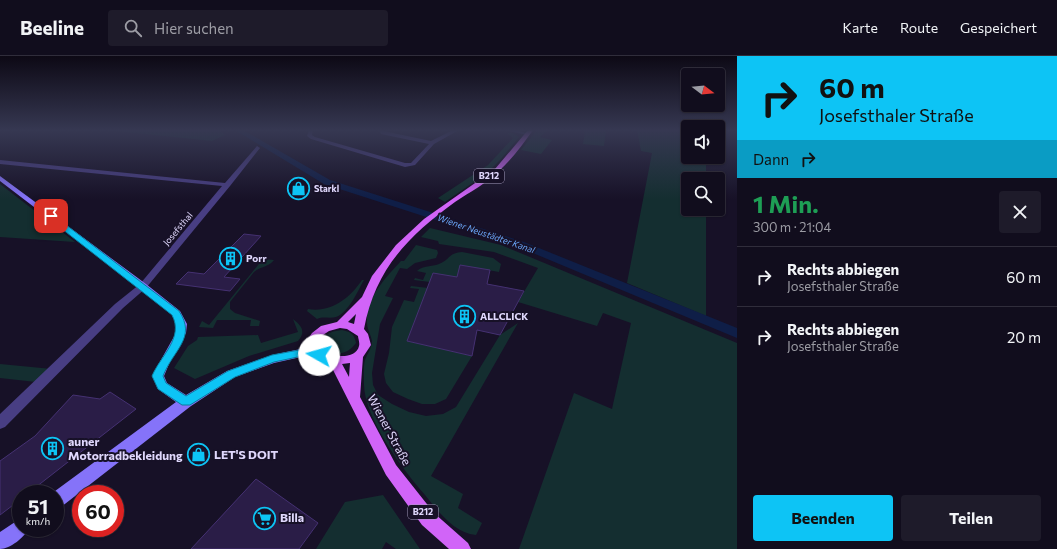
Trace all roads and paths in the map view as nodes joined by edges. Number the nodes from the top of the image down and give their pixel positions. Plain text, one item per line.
1 (253, 153) edge
2 (361, 153) edge
3 (422, 153) edge
4 (512, 153) edge
5 (0, 162) edge
6 (0, 178) edge
7 (228, 185) junction
8 (143, 286) junction
9 (365, 299) junction
10 (340, 325) junction
11 (358, 330) junction
12 (315, 350) junction
13 (357, 355) junction
14 (334, 360) junction
15 (353, 397) junction
16 (186, 402) junction
17 (0, 423) edge
18 (64, 494) edge
19 (12, 534) edge
20 (0, 543) edge
21 (462, 549) edge

1 - 7 street, Josefsthal
2 - 3 street
4 - 9 main road, B212
5 - 7 street
6 - 8 street
7 - 8 street, Josefsthal
8 - 16 street
8 - 17 street, Josefsthal
9 - 10 main road, B212
9 - 11 main road, B212
10 - 11 main road
10 - 12 main road, B212
11 - 13 main road, Wiener Straße / B212
12 - 14 main road
12 - 16 street
13 - 14 main road
13 - 15 main road, Wiener Straße / B212
14 - 15 main road, Wiener Straße / B212
15 - 21 main road, Wiener Straße / B212
16 - 18 street
19 - 20 street

